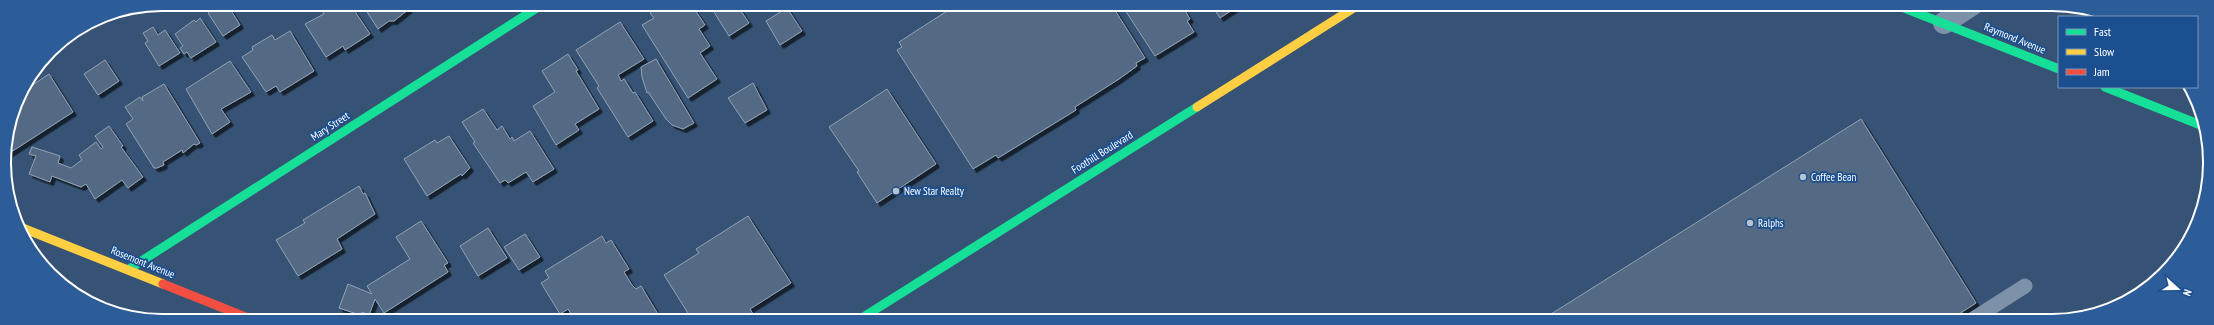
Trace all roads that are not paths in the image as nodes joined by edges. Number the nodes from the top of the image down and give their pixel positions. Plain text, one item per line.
1 (532, 11) edge
2 (1349, 11) edge
3 (1912, 11) edge
4 (1962, 11) edge
5 (1944, 23) junction
6 (2058, 69) edge
7 (2108, 88) edge
8 (2198, 124) edge
9 (27, 230) edge
10 (129, 269) junction
11 (2025, 286) dead end
12 (239, 314) edge
13 (868, 314) edge
14 (1981, 314) edge

1 - 10 street, Mary Street
2 - 13 street, Foothill Boulevard
3 - 5 street, Raymond Avenue
4 - 5 street
5 - 6 street, Raymond Avenue
7 - 8 street
9 - 10 street, Rosemont Avenue
10 - 12 street, Rosemont Avenue
11 - 14 lane

